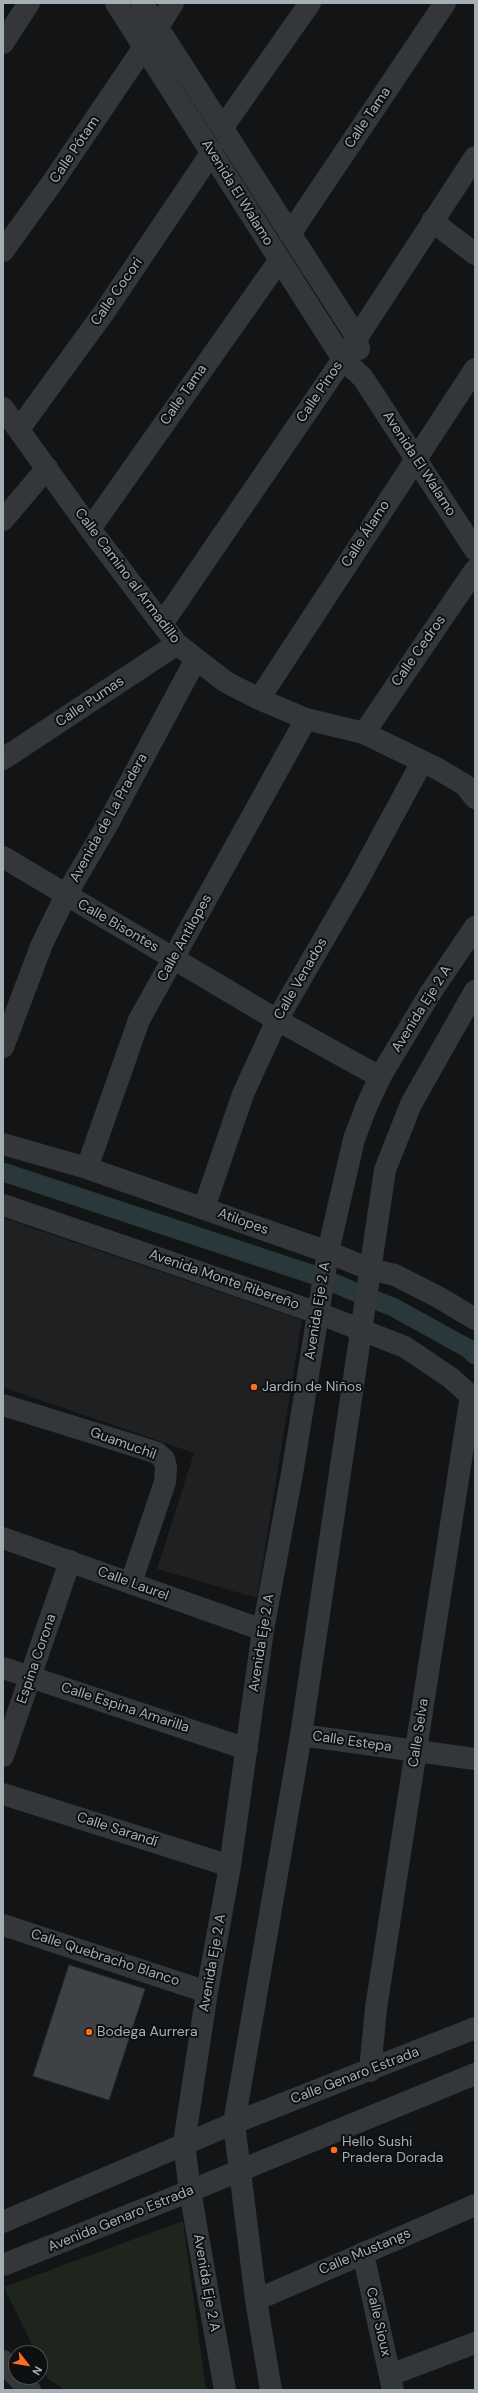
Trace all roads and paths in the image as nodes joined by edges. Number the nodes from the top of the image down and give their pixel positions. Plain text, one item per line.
1 (29, 3) edge
2 (116, 3) edge
3 (142, 3) edge
4 (173, 3) edge
5 (310, 3) edge
6 (445, 3) edge
7 (157, 28) junction
8 (3, 43) edge
9 (144, 47) junction
10 (224, 127) junction
11 (212, 152) junction
12 (475, 157) edge
13 (432, 221) junction
14 (290, 234) junction
15 (3, 251) edge
16 (475, 254) edge
17 (279, 261) junction
18 (356, 336) junction
19 (343, 359) junction
20 (475, 370) edge
21 (363, 378) junction
22 (3, 408) edge
23 (19, 428) junction
24 (416, 458) junction
25 (47, 468) junction
26 (3, 520) edge
27 (90, 530) junction
28 (475, 550) edge
29 (475, 570) edge
30 (162, 624) junction
31 (177, 644) junction
32 (196, 659) junction
33 (259, 699) junction
34 (306, 719) junction
35 (364, 733) junction
36 (3, 759) edge
37 (422, 762) junction
38 (472, 784) edge
39 (3, 857) edge
40 (66, 895) junction
41 (475, 927) edge
42 (174, 958) junction
43 (475, 991) edge
44 (277, 1020) junction
45 (3, 1047) edge
46 (380, 1077) junction
47 (3, 1144) edge
48 (88, 1168) junction
49 (3, 1205) edge
50 (204, 1208) junction
51 (328, 1252) junction
52 (369, 1269) junction
53 (318, 1313) junction
54 (475, 1319) edge
55 (360, 1329) junction
56 (473, 1398) edge
57 (3, 1405) edge
58 (3, 1538) edge
59 (70, 1561) junction
60 (131, 1583) junction
61 (263, 1630) junction
62 (3, 1668) edge
63 (31, 1677) junction
64 (301, 1735) junction
65 (247, 1748) junction
66 (416, 1751) junction
67 (3, 1756) edge
68 (475, 1759) edge
69 (3, 1794) edge
70 (230, 1866) junction
71 (3, 1925) edge
72 (207, 1992) junction
73 (475, 2028) edge
74 (370, 2071) junction
75 (475, 2074) edge
76 (234, 2122) junction
77 (184, 2143) junction
78 (238, 2171) junction
79 (190, 2191) junction
80 (475, 2205) edge
81 (3, 2222) edge
82 (363, 2253) junction
83 (3, 2265) edge
84 (256, 2300) junction
85 (475, 2343) edge
86 (392, 2382) edge
87 (225, 2390) edge
88 (271, 2390) edge

1 - 8 street
2 - 9 street, Avenida El Walamo
3 - 7 street, Avenida El Walamo
4 - 7 street
5 - 10 street
6 - 14 street, Calle Tama
7 - 10 street, Avenida El Walamo
9 - 11 street, Avenida El Walamo
9 - 15 street, Calle Pótam
10 - 14 street, Avenida El Walamo
11 - 17 street, Avenida El Walamo
11 - 23 street, Calle Cocori
12 - 13 street, Calle Pinos
13 - 16 street
13 - 18 street, Calle Pinos
14 - 18 street, Avenida El Walamo
17 - 19 street, Avenida El Walamo
17 - 27 street, Calle Tama
18 - 19 street, Calle Pinos
18 - 21 street, Avenida El Walamo
19 - 21 street, Avenida El Walamo
19 - 30 street, Calle Pinos
20 - 24 street, Calle Álamo
21 - 24 street, Avenida El Walamo
22 - 23 street, Calle Camino al Armadillo
23 - 25 street, Calle Camino al Armadillo
24 - 28 street, Avenida El Walamo
24 - 33 street, Calle Álamo
25 - 26 street
25 - 27 street, Calle Camino al Armadillo
27 - 30 street, Calle Camino al Armadillo
29 - 35 street, Calle Cedros
30 - 31 street, Calle Camino al Armadillo
31 - 32 street, Calle Camino al Armadillo
31 - 36 street, Calle Pumas
32 - 33 street, Calle Camino al Armadillo
32 - 40 street, Avenida de La Pradera
33 - 34 street, Calle Camino al Armadillo
34 - 35 street, Calle Camino al Armadillo
34 - 42 street, Calle Antilopes
35 - 37 street, Calle Camino al Armadillo
37 - 38 street, Calle Camino al Armadillo
37 - 44 street, Calle Venados
39 - 40 street, Calle Bisontes
40 - 42 street, Calle Bisontes
40 - 45 street, Avenida de La Pradera
41 - 46 street, Avenida Eje 2 A
42 - 44 street, Calle Bisontes
42 - 48 street, Calle Antilopes
43 - 52 street
44 - 46 street, Calle Bisontes
44 - 50 street, Calle Venados
46 - 51 street, Avenida Eje 2 A
47 - 48 street, Atilopes
48 - 50 street, Atilopes
49 - 53 street, Avenida Monte Ribereño
50 - 51 street, Atilopes
51 - 52 street, Atilopes
51 - 53 street, Avenida Eje 2 A
52 - 54 street, Atilopes
52 - 55 street
53 - 55 street, Avenida Monte Ribereño
53 - 61 street, Avenida Eje 2 A
55 - 56 street, Avenida Monte Ribereño
55 - 64 street
56 - 66 street, Calle Selva
57 - 60 street, Guamuchil
58 - 59 street, Calle Laurel
59 - 60 street, Calle Laurel
59 - 63 street, Espina Corona
60 - 61 street, Calle Laurel
61 - 65 street, Avenida Eje 2 A
62 - 63 street, Calle Espina Amarilla
63 - 65 street, Calle Espina Amarilla
63 - 67 street, Espina Corona
64 - 66 street, Calle Estepa
64 - 76 street
65 - 70 street, Avenida Eje 2 A
66 - 68 street, Calle Estepa
66 - 74 street, Calle Selva
69 - 70 street, Calle Sarandí
70 - 72 street, Avenida Eje 2 A
71 - 72 street, Calle Quebracho Blanco
72 - 77 street, Avenida Eje 2 A
73 - 74 street, Calle Genaro Estrada
74 - 76 street, Calle Genaro Estrada
75 - 78 street
76 - 77 street
76 - 78 street
77 - 79 street, Avenida Eje 2 A
77 - 81 street
78 - 79 street, Avenida Genaro Estrada
78 - 84 street
79 - 83 street, Avenida Genaro Estrada
79 - 87 street, Avenida Eje 2 A
80 - 82 street, Calle Mustangs
82 - 84 street, Calle Mustangs
82 - 86 street, Calle Sioux
84 - 88 street
85 - 86 street

